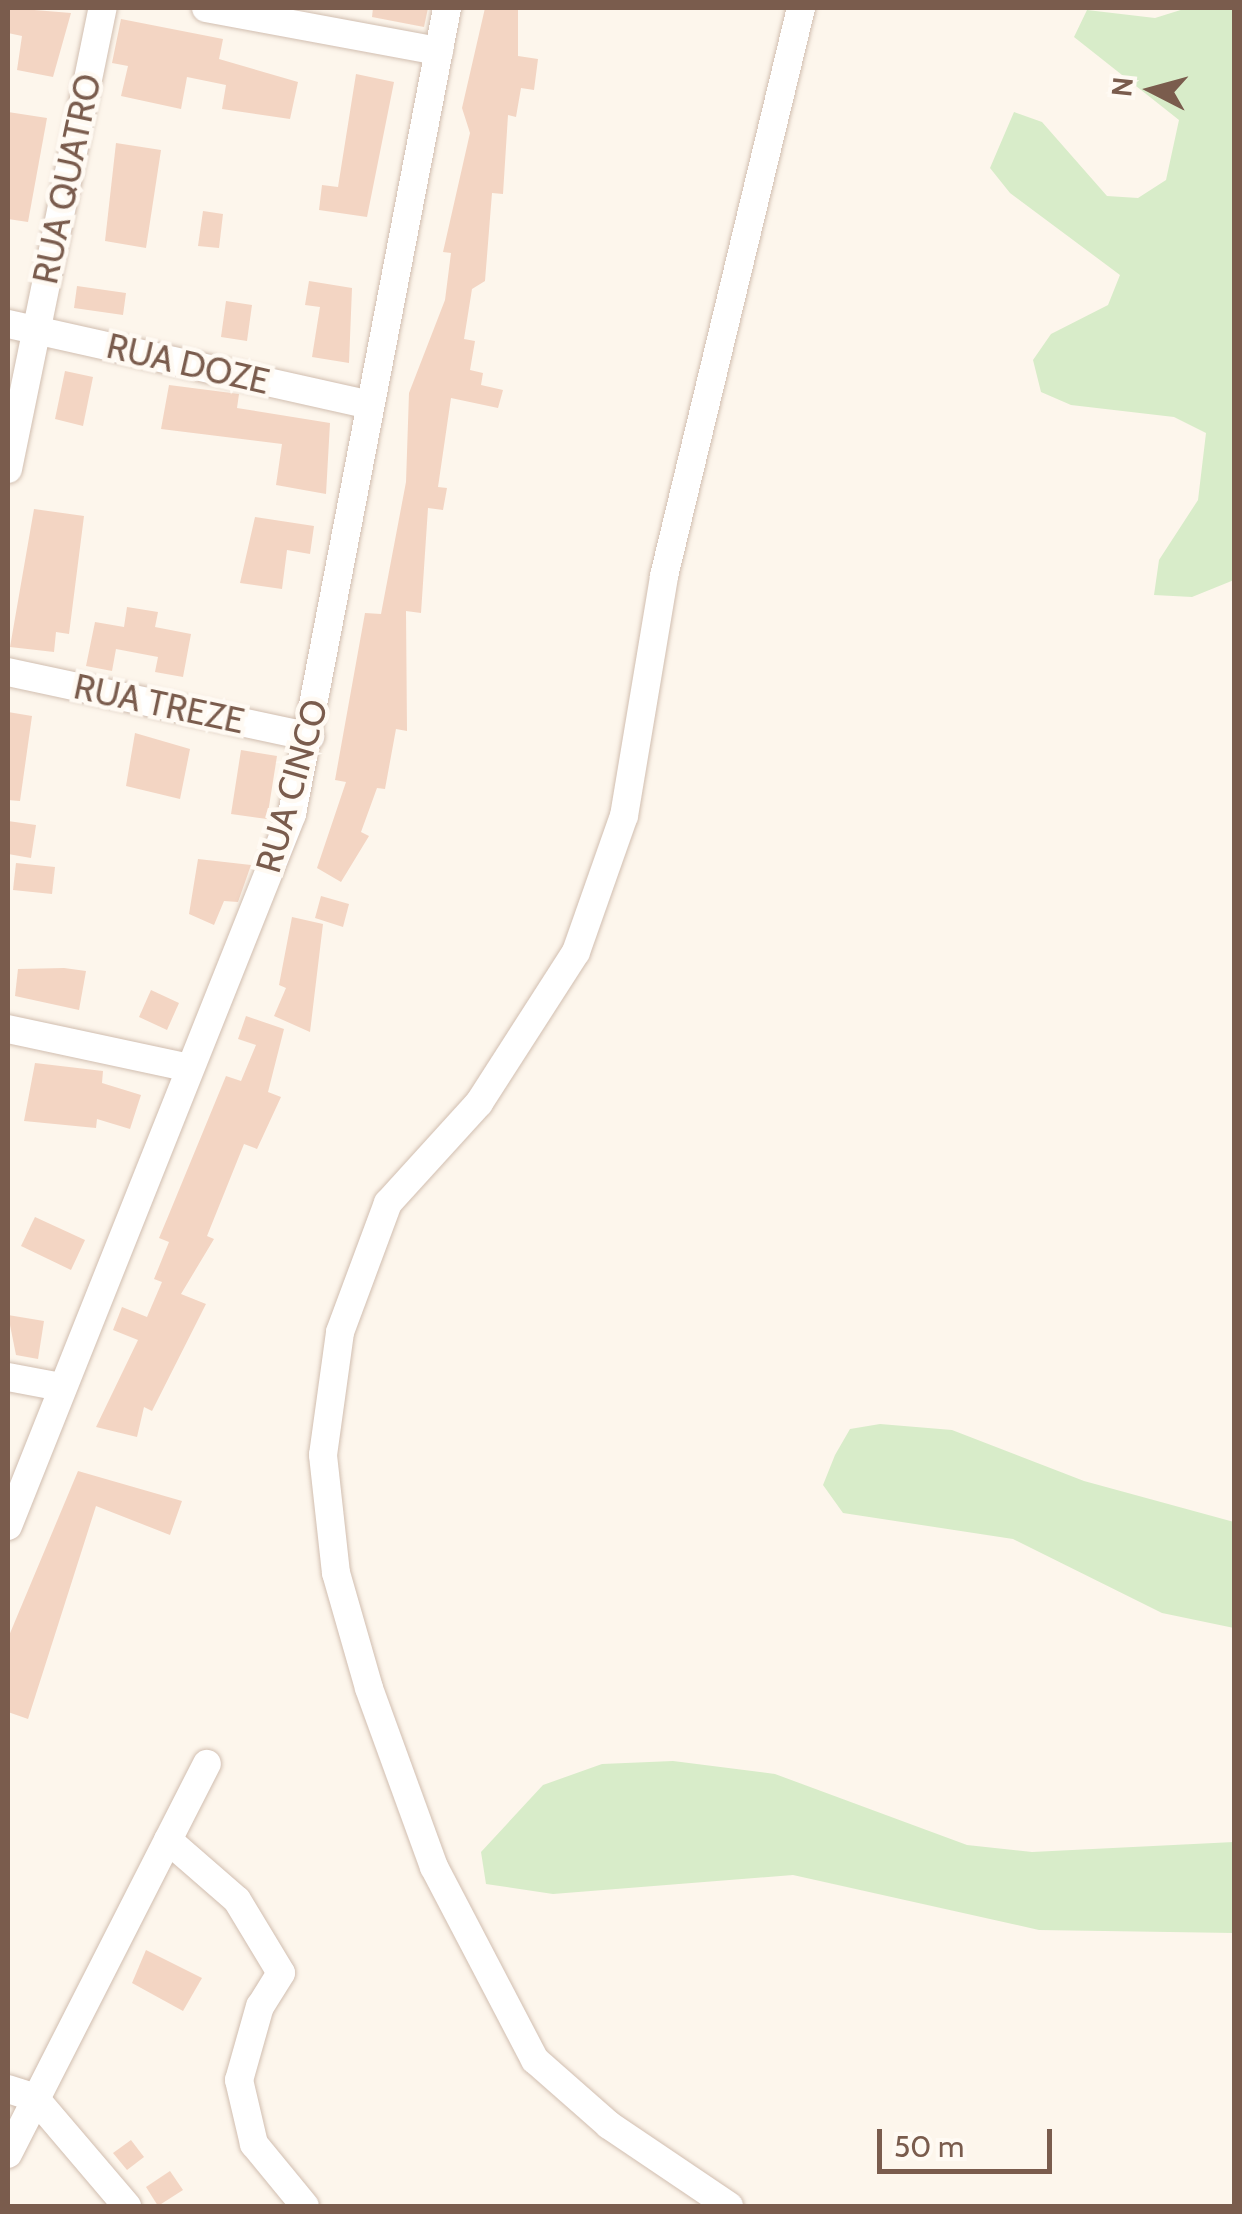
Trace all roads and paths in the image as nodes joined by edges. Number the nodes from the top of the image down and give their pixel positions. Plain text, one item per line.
1 (103, 8) edge
2 (206, 8) edge
3 (447, 8) edge
4 (801, 8) edge
5 (438, 51) junction
6 (21, 327) edge
7 (369, 405) junction
8 (8, 469) edge
9 (8, 672) edge
10 (310, 737) junction
11 (8, 1029) edge
12 (184, 1067) junction
13 (8, 1377) edge
14 (61, 1387) junction
15 (8, 1526) edge
16 (207, 1764) dead end
17 (168, 1840) junction
18 (8, 2089) edge
19 (35, 2098) junction
20 (8, 2154) edge
21 (128, 2206) edge
22 (305, 2206) edge
23 (729, 2206) edge

1 - 6 street, RUA QUATRO
2 - 5 street
3 - 5 street, RUA CINCO
4 - 23 street
5 - 7 street, RUA CINCO
6 - 7 street, RUA DOZE
6 - 8 street, RUA QUATRO
7 - 10 street, RUA CINCO
9 - 10 street, RUA TREZE
10 - 12 street, RUA CINCO
11 - 12 street
12 - 14 street, RUA CINCO
13 - 14 street
14 - 15 street, RUA CINCO
16 - 17 street
17 - 19 street
17 - 22 street
18 - 19 street
19 - 20 street
19 - 21 street

